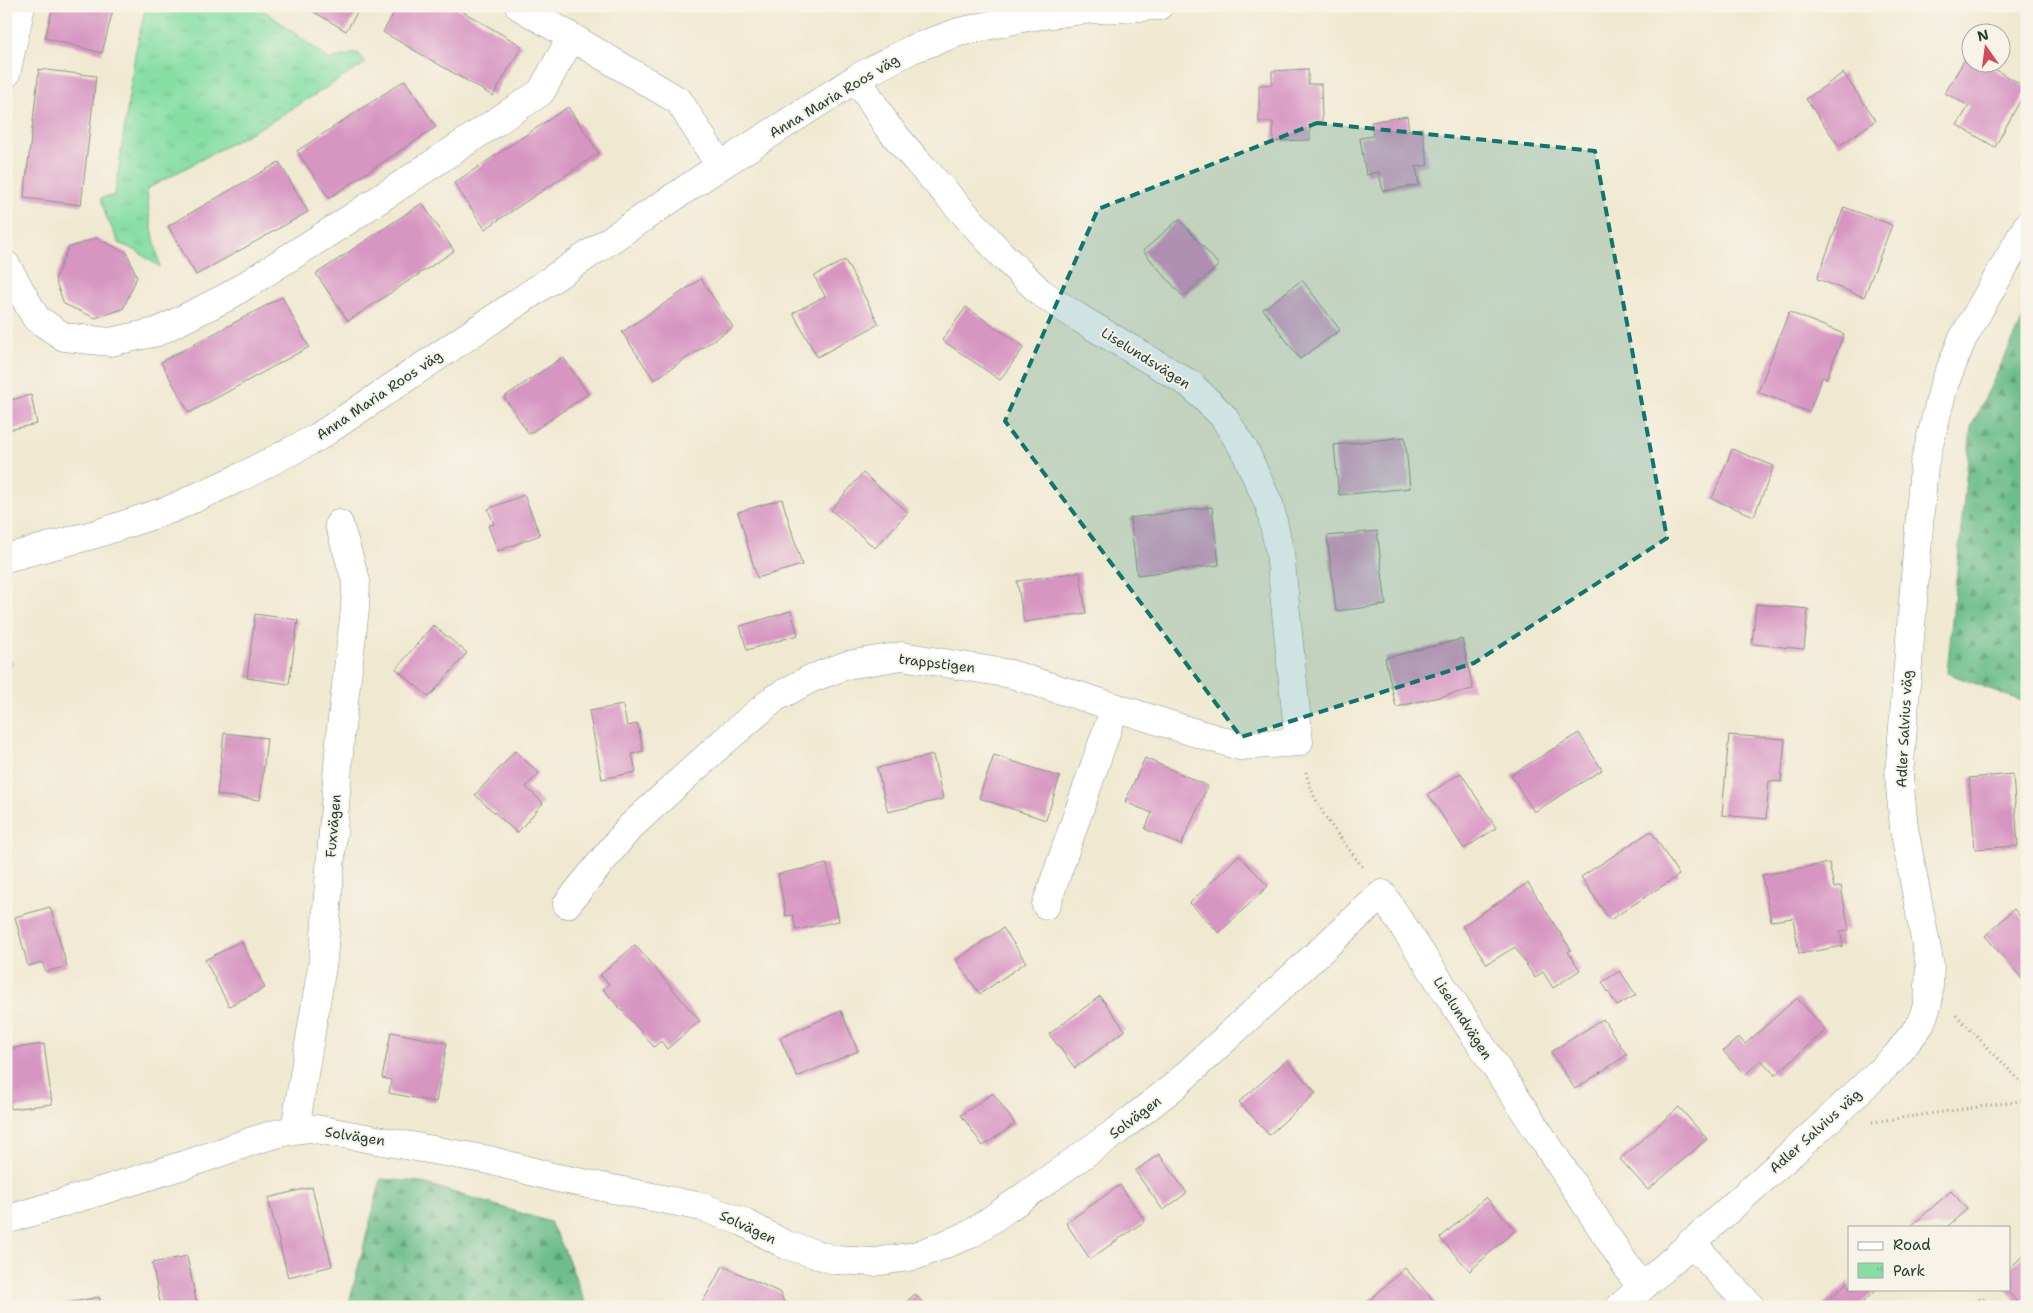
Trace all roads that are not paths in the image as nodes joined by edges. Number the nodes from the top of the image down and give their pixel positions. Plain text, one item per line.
1 (21, 6) edge
2 (518, 6) edge
3 (1159, 6) edge
4 (571, 38) junction
5 (6, 74) edge
6 (857, 78) junction
7 (720, 166) junction
8 (2027, 226) edge
9 (6, 266) edge
10 (339, 524) dead end
11 (6, 558) edge
12 (1115, 707) junction
13 (1299, 742) joint
14 (1382, 894) joint
15 (567, 904) dead end
16 (1046, 905) dead end
17 (295, 1130) junction
18 (6, 1220) edge
19 (1691, 1242) junction
20 (1641, 1288) junction
21 (1620, 1307) edge
22 (1751, 1307) edge

1 - 5 street
2 - 4 street
3 - 6 street, Anna Maria Roos väg
4 - 7 street
4 - 9 street
6 - 7 street, Anna Maria Roos väg
6 - 13 street, Liselundsvägen
7 - 11 street, Anna Maria Roos väg
8 - 19 street, Adler Salvius väg
10 - 17 street, Fuxvägen
12 - 13 street, trappstigen
12 - 15 street, trappstigen
12 - 16 street
14 - 17 street, Solvägen
14 - 20 street, Liselundvägen
17 - 18 street, Solvägen
19 - 20 street, Adler Salvius väg
19 - 22 street
20 - 21 street, Adler Salvius väg

